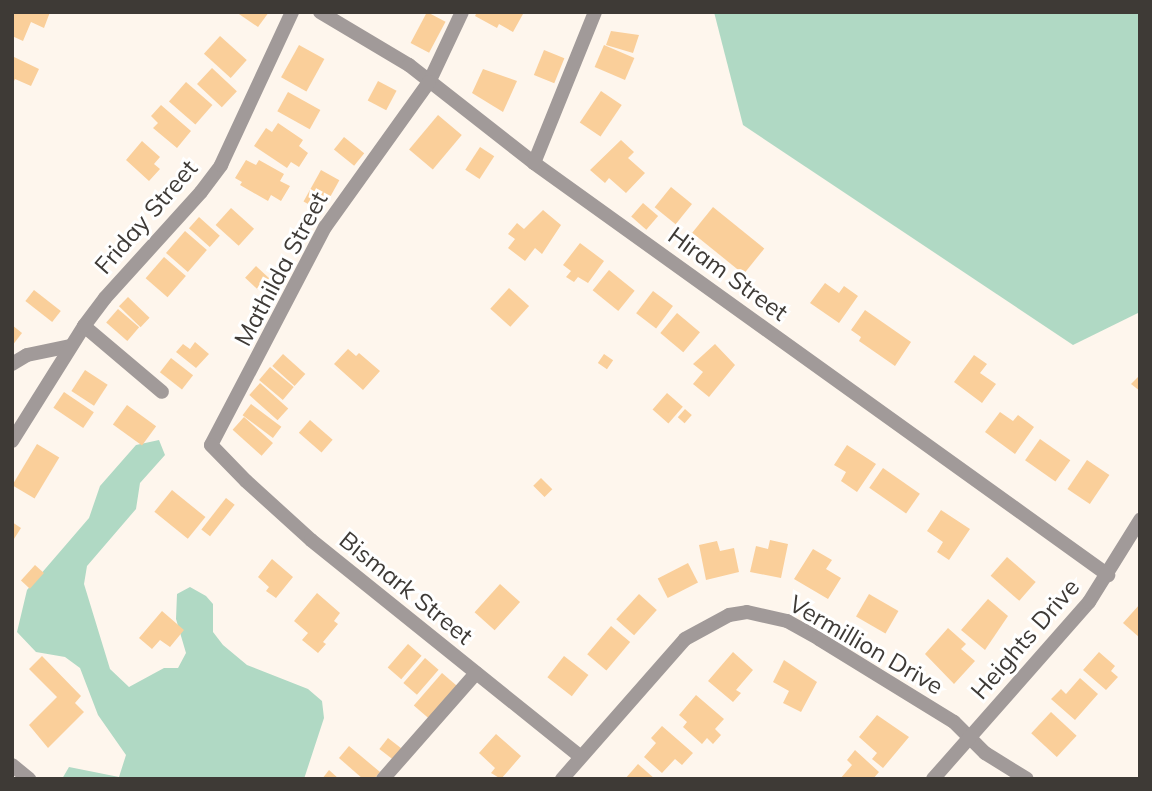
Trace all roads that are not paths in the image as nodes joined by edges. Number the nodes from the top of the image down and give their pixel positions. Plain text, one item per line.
1 (292, 12) edge
2 (320, 12) edge
3 (462, 12) edge
4 (595, 12) edge
5 (429, 82) junction
6 (534, 163) junction
7 (84, 326) junction
8 (71, 346) junction
9 (12, 364) edge
10 (162, 393) dead end
11 (12, 441) edge
12 (211, 445) joint
13 (1140, 520) edge
14 (1108, 575) junction
15 (476, 673) junction
16 (969, 737) junction
17 (581, 757) junction
18 (12, 765) edge
19 (29, 779) edge
20 (383, 779) edge
21 (562, 779) edge
22 (933, 779) edge
23 (1027, 779) edge

1 - 7 street, Friday Street
2 - 5 street, Hiram Street
3 - 5 street, Mathilda Street
4 - 6 street
5 - 6 street, Hiram Street
5 - 12 street, Mathilda Street
6 - 14 street, Hiram Street
7 - 8 street, Friday Street
7 - 10 street
8 - 9 street
8 - 11 street, Friday Street
12 - 15 street, Bismark Street
13 - 14 street, Heights Drive
14 - 16 street, Heights Drive
15 - 17 street, Bismark Street
15 - 20 street
16 - 17 street, Vermillion Drive
16 - 22 street, Heights Drive
16 - 23 street, Vermillion Drive
17 - 21 street, Vermillion Drive
18 - 19 street

